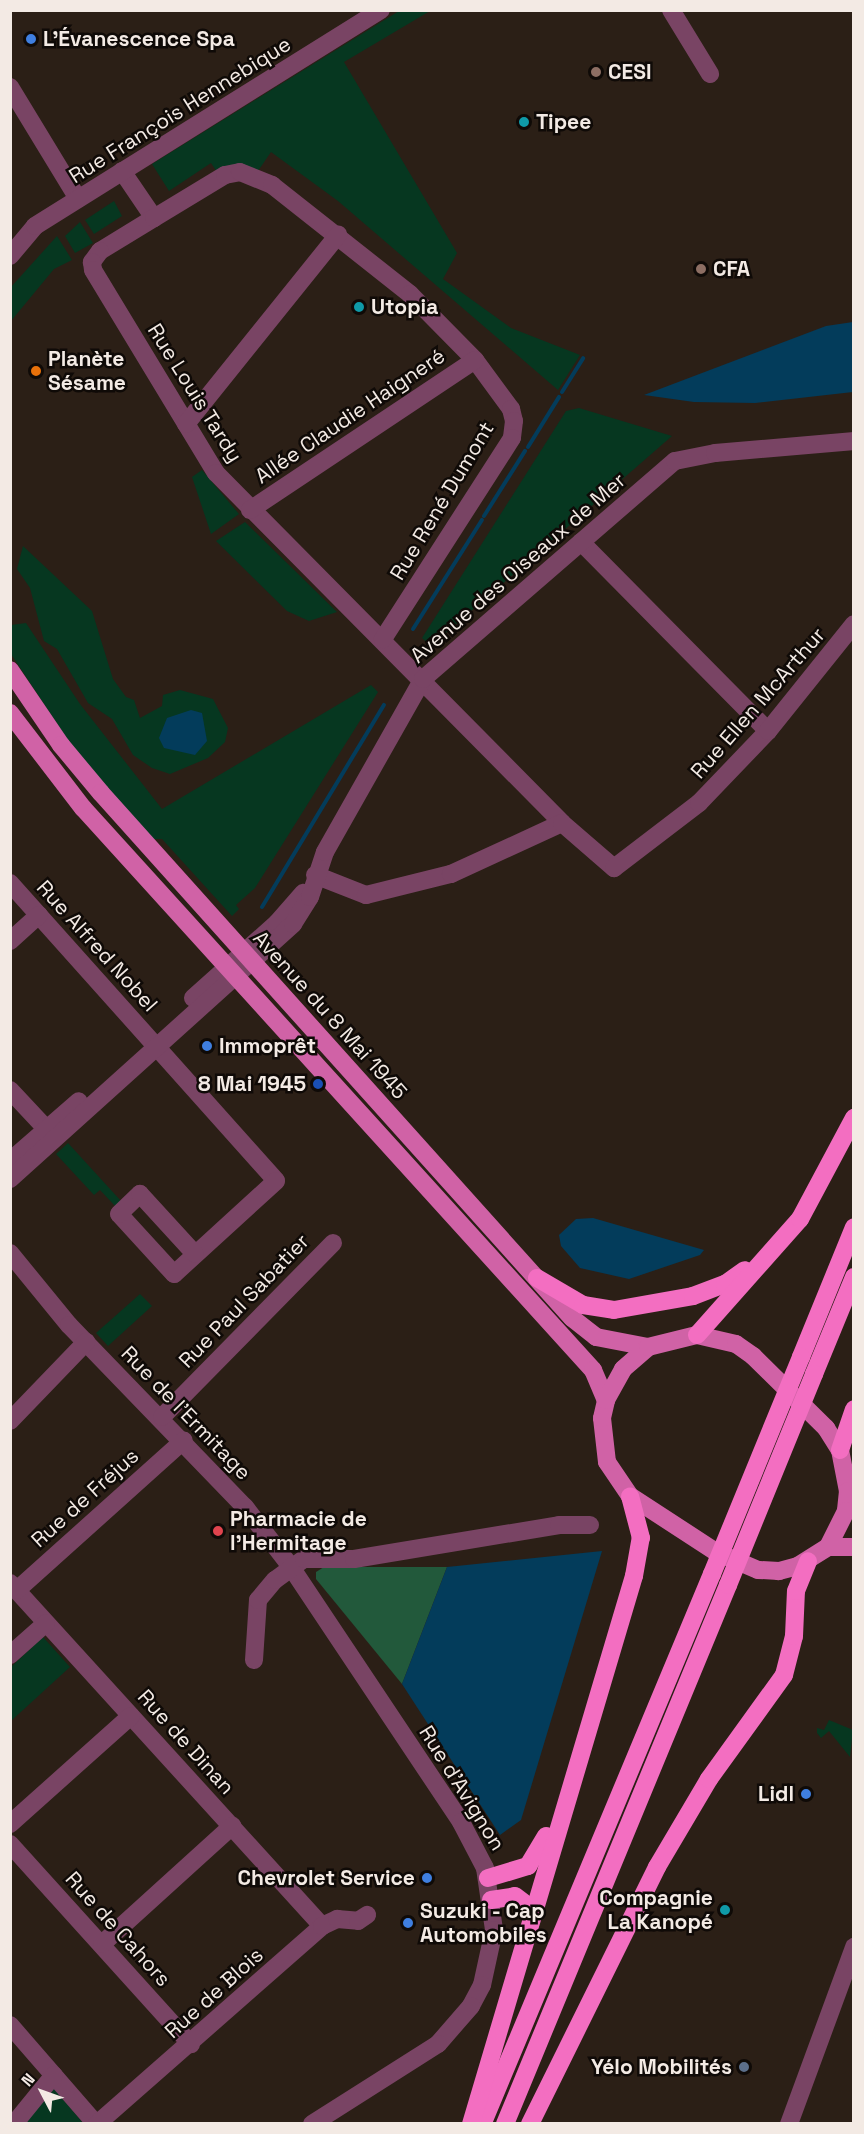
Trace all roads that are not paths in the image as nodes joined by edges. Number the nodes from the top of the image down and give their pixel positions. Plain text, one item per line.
1 (381, 10) edge
2 (671, 10) edge
3 (710, 74) dead end
4 (10, 87) edge
5 (123, 171) junction
6 (78, 199) junction
7 (154, 218) junction
8 (338, 235) junction
9 (10, 256) edge
10 (475, 360) junction
11 (186, 424) junction
12 (854, 441) edge
13 (250, 510) junction
14 (581, 542) junction
15 (854, 624) edge
16 (383, 639) junction
17 (10, 670) edge
18 (423, 679) junction
19 (10, 713) edge
20 (768, 731) junction
21 (562, 823) junction
22 (315, 875) junction
23 (10, 884) edge
24 (39, 915) junction
25 (10, 941) edge
26 (248, 957) junction
27 (231, 971) junction
28 (153, 1043) junction
29 (10, 1090) edge
30 (854, 1118) edge
31 (51, 1134) junction
32 (10, 1161) edge
33 (10, 1179) edge
34 (854, 1227) edge
35 (333, 1243) dead end
36 (771, 1251) junction
37 (10, 1253) edge
38 (195, 1254) dead end
39 (854, 1277) edge
40 (537, 1278) junction
41 (697, 1335) junction
42 (86, 1342) junction
43 (648, 1347) junction
44 (606, 1400) junction
45 (854, 1409) edge
46 (162, 1417) junction
47 (10, 1421) edge
48 (184, 1440) junction
49 (840, 1450) junction
50 (851, 1495) edge
51 (630, 1496) junction
52 (590, 1525) dead end
53 (828, 1547) junction
54 (854, 1547) edge
55 (808, 1561) junction
56 (291, 1567) junction
57 (14, 1587) edge
58 (46, 1623) junction
59 (10, 1654) edge
60 (254, 1660) dead end
61 (131, 1716) junction
62 (568, 1791) junction
63 (10, 1824) edge
64 (232, 1826) junction
65 (10, 1844) edge
66 (488, 1878) junction
67 (491, 1900) junction
68 (532, 1909) junction
69 (367, 1915) dead end
70 (322, 1926) junction
71 (102, 1944) junction
72 (854, 1947) edge
73 (848, 1977) edge
74 (10, 2025) edge
75 (191, 2044) junction
76 (54, 2075) junction
77 (14, 2124) edge
78 (97, 2124) edge
79 (312, 2124) edge
80 (471, 2124) edge
81 (483, 2124) edge
82 (505, 2124) edge
83 (530, 2124) edge
84 (789, 2124) edge

1 - 5 street, Rue François Hennebique
2 - 3 street
4 - 6 street
5 - 6 street, Rue François Hennebique
5 - 7 street
6 - 9 street, Rue François Hennebique
7 - 8 street, Rue René Dumont
7 - 11 street, Rue Louis Tardy
8 - 10 street, Rue René Dumont
8 - 11 street
10 - 13 street, Allée Claudie Haigneré
10 - 16 street, Rue René Dumont
11 - 13 street, Rue Louis Tardy
12 - 14 street, Avenue des Oiseaux de Mer
13 - 16 street, Rue Louis Tardy
14 - 18 street, Avenue des Oiseaux de Mer
14 - 20 street
15 - 20 street, Rue Ellen McArthur
16 - 18 street, Rue Louis Tardy
17 - 26 main road, Avenue du 8 Mai 1945
18 - 21 street, Rue Louis Tardy
18 - 22 street, Avenue des Oiseaux de Mer
19 - 27 main road, Avenue du 8 Mai 1945
20 - 21 street, Rue Ellen McArthur
21 - 22 street
22 - 26 street, Avenue des Oiseaux de Mer
23 - 24 street, Rue Alfred Nobel
24 - 25 street
24 - 28 street, Rue Alfred Nobel
26 - 27 street, Avenue des Oiseaux de Mer
26 - 40 main road, Avenue du 8 Mai 1945
27 - 28 street, Avenue des Oiseaux de Mer
27 - 44 main road, Avenue du 8 Mai 1945
28 - 31 street, Avenue des Oiseaux de Mer
28 - 38 street, Rue Alfred Nobel
29 - 31 street
30 - 36 highway
31 - 32 street, Avenue des Oiseaux de Mer
31 - 33 street, Avenue des Oiseaux de Mer
34 - 81 highway, bridge
35 - 46 street, Rue Paul Sabatier
36 - 40 highway
36 - 41 highway
37 - 42 street, Rue de l'Ermitage
39 - 82 highway, bridge
40 - 43 main road, Avenue du 8 Mai 1945
41 - 43 main road, Avenue du 8 Mai 1945
41 - 49 main road, Avenue du 8 Mai 1945
42 - 46 street, Rue de l'Ermitage
42 - 47 street
43 - 44 main road, Avenue du 8 Mai 1945
44 - 51 main road, Avenue du 8 Mai 1945
45 - 49 highway
46 - 48 street, Rue de l'Ermitage
48 - 56 street, Rue de l'Ermitage
48 - 57 street, Rue de Fréjus
49 - 50 main road, Avenue du 8 Mai 1945
50 - 53 main road, Avenue du 8 Mai 1945
51 - 55 main road, Avenue du 8 Mai 1945
51 - 62 highway
52 - 56 street
53 - 54 main road
53 - 55 main road, Avenue du 8 Mai 1945
55 - 83 highway
56 - 60 street
56 - 66 street, Rue d'Avignon
57 - 58 street, Rue de Dinan
58 - 59 street
58 - 61 street, Rue de Dinan
61 - 63 street
61 - 64 street, Rue de Dinan
62 - 66 highway
62 - 68 highway
64 - 70 street, Rue de Dinan
64 - 71 street
65 - 71 street, Rue de Cahors
66 - 67 street, Rue d'Avignon
67 - 68 highway
67 - 79 street, Rue d'Avignon
68 - 80 highway
69 - 70 street
70 - 75 street, Rue de Blois
71 - 75 street, Rue de Cahors
72 - 73 street
73 - 84 street
74 - 76 street
75 - 78 street, Rue de Blois
76 - 77 street
76 - 78 street

